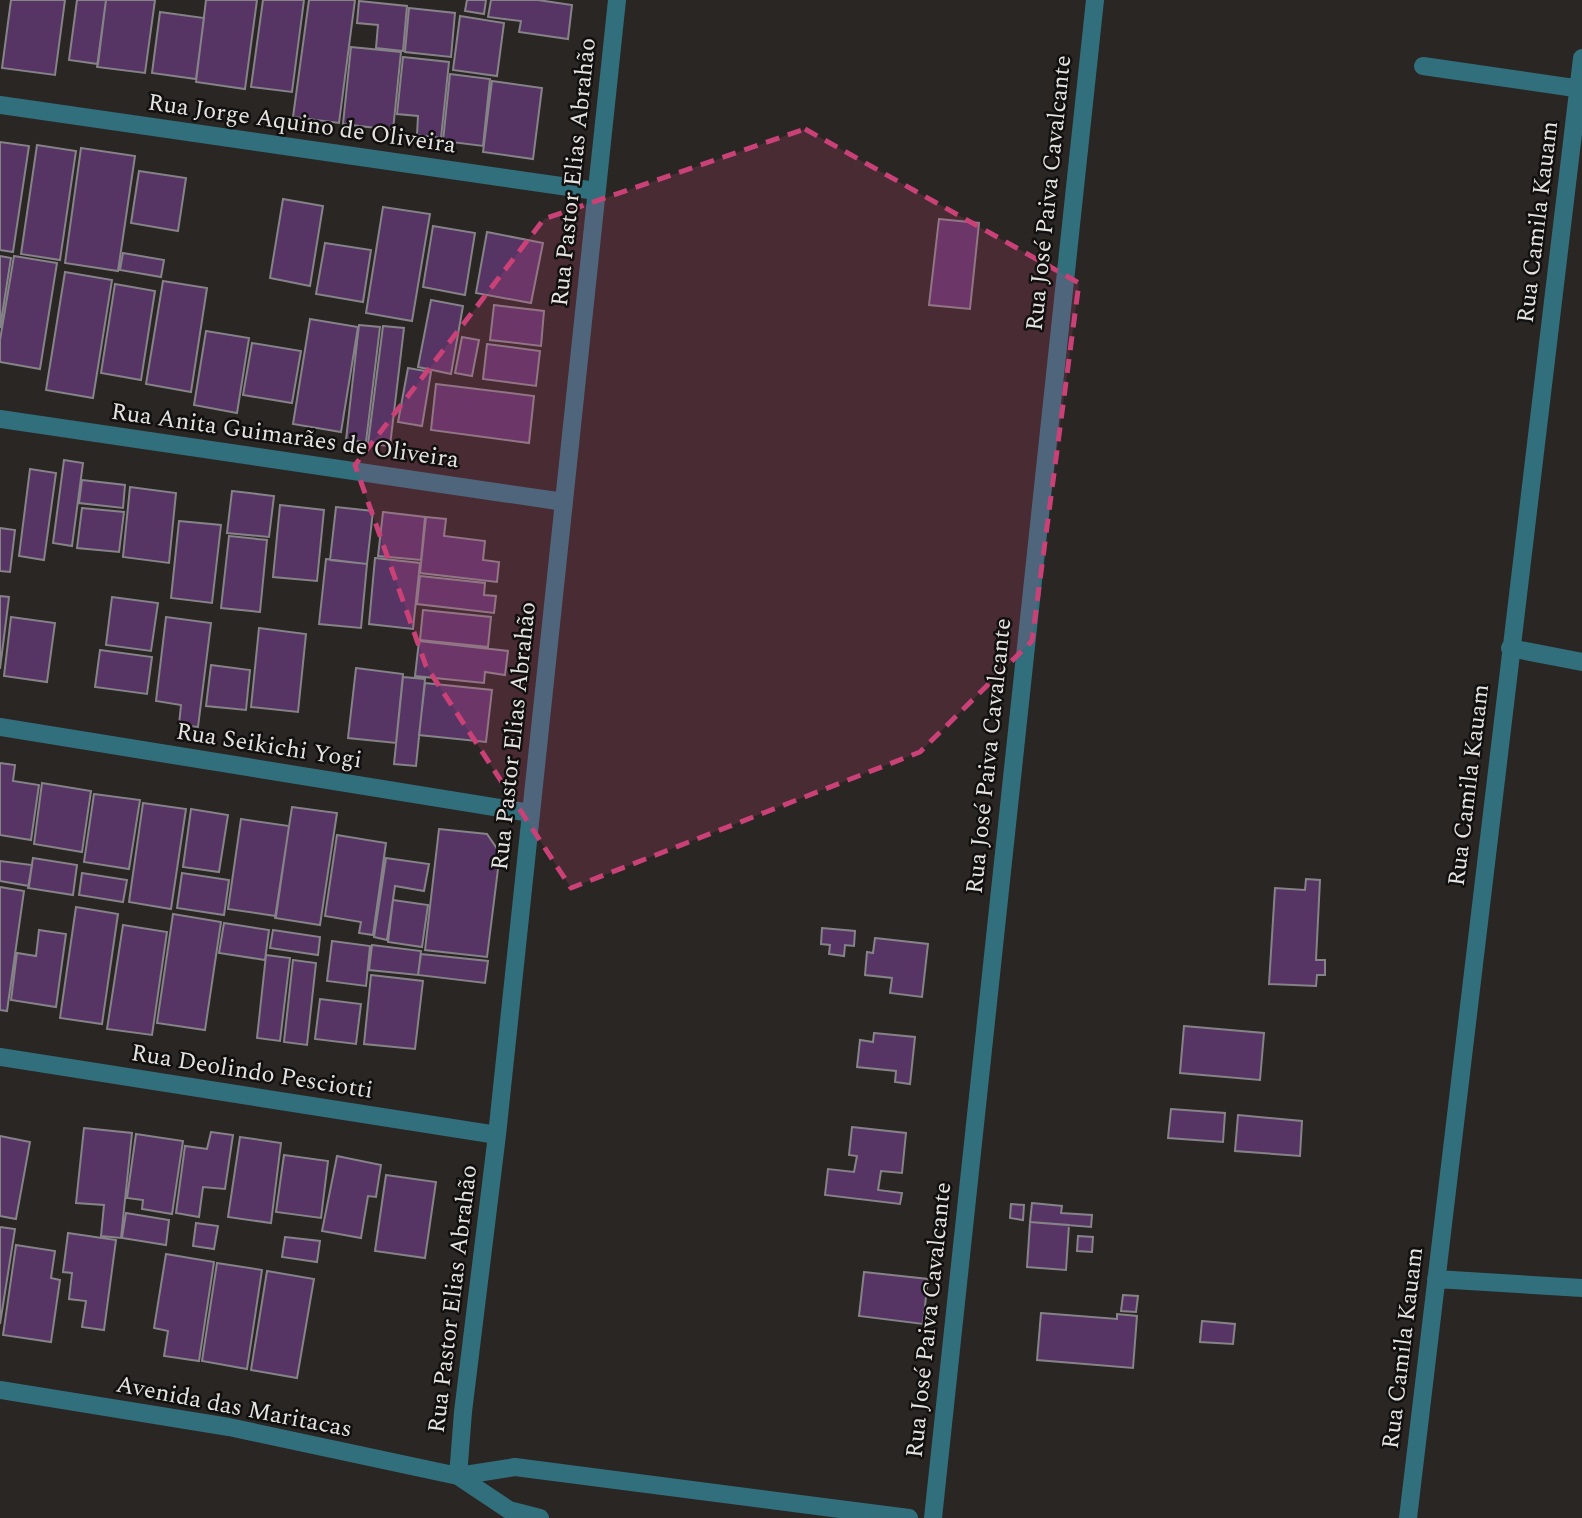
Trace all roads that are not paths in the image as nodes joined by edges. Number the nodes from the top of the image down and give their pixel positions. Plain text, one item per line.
1 (617, 0) edge
2 (1095, 0) edge
3 (1582, 58) edge
4 (1423, 66) dead end
5 (1580, 89) edge
6 (0, 105) edge
7 (596, 191) junction
8 (0, 419) edge
9 (564, 502) junction
10 (1510, 648) junction
11 (1582, 662) edge
12 (0, 727) edge
13 (531, 813) junction
14 (0, 1058) edge
15 (497, 1135) junction
16 (1436, 1279) junction
17 (1582, 1288) edge
18 (0, 1390) edge
19 (458, 1476) junction
20 (540, 1518) edge
21 (909, 1518) edge
22 (933, 1518) edge
23 (1408, 1518) edge

1 - 7 street, Rua Pastor Elias Abrahão
2 - 22 street, Rua José Paiva Cavalcante
3 - 5 street, Rua Camila Kauam
4 - 5 street
5 - 10 street, Rua Camila Kauam
6 - 7 street, Rua Jorge Aquino de Oliveira
7 - 9 street, Rua Pastor Elias Abrahão
8 - 9 street, Rua Anita Guimarães de Oliveira
9 - 13 street, Rua Pastor Elias Abrahão
10 - 11 street
10 - 16 street, Rua Camila Kauam
12 - 13 street, Rua Seikichi Yogi
13 - 15 street, Rua Pastor Elias Abrahão
14 - 15 street, Rua Deolindo Pesciotti
15 - 19 street, Rua Pastor Elias Abrahão
16 - 17 street
16 - 23 street, Rua Camila Kauam
18 - 19 street, Avenida das Maritacas
19 - 20 street, Avenida das Maritacas
19 - 21 street, Avenida das Maritacas

